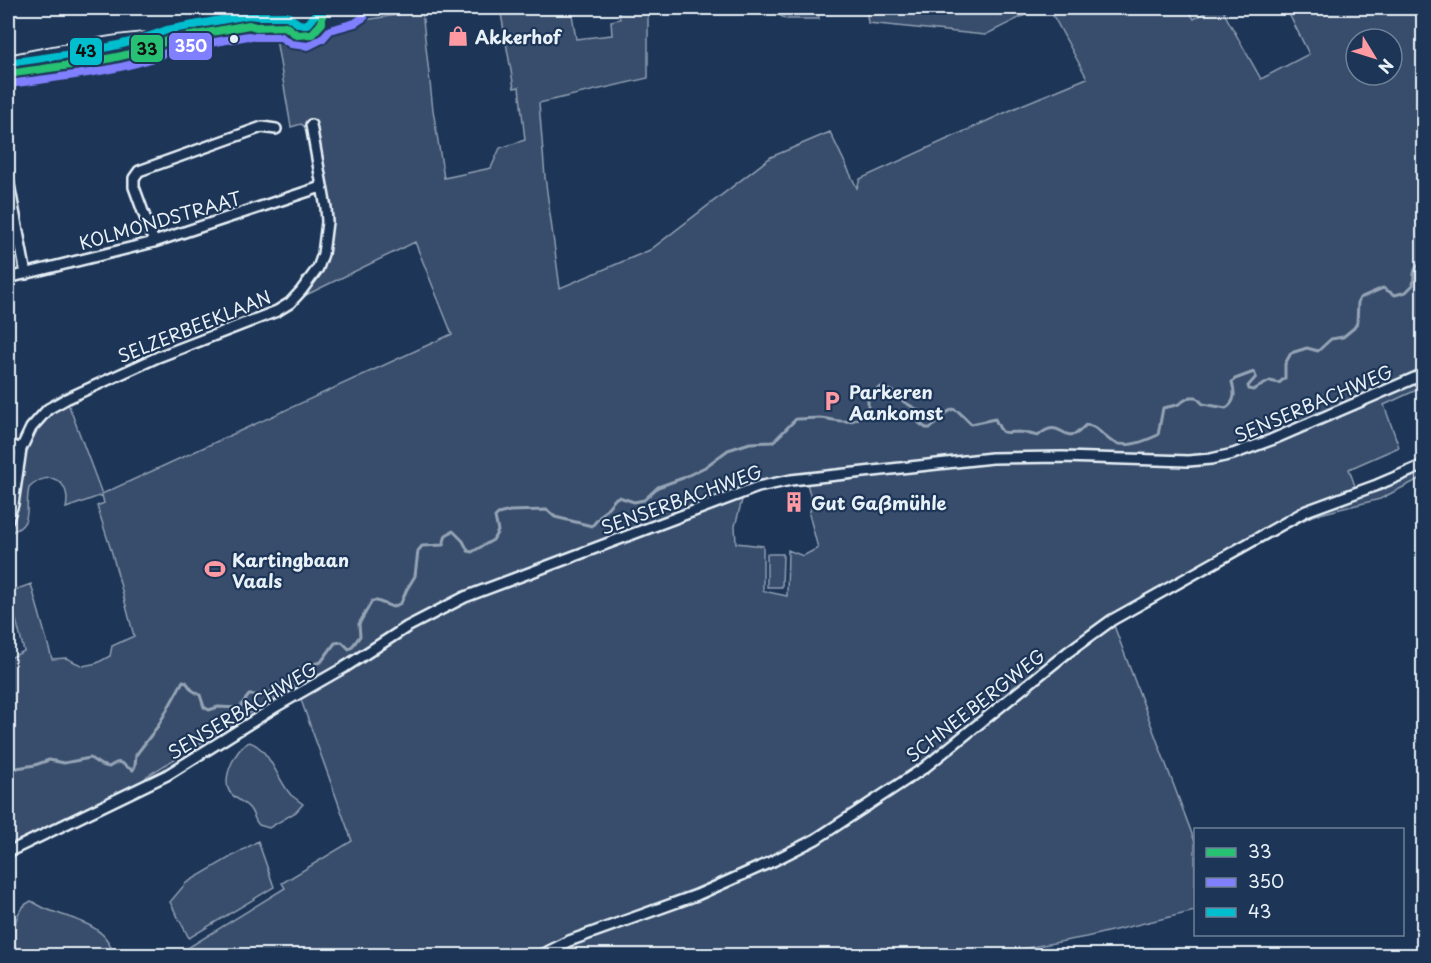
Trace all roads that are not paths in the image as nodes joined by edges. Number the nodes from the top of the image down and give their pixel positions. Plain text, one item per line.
1 (322, 8) edge
2 (358, 8) edge
3 (283, 9) edge
4 (323, 21) junction
5 (249, 25) junction
6 (285, 26) junction
7 (169, 40) junction
8 (8, 62) edge
9 (8, 74) edge
10 (311, 125) dead end
11 (276, 129) dead end
12 (8, 179) edge
13 (321, 187) junction
14 (154, 242) junction
15 (26, 274) junction
16 (8, 278) edge
17 (1424, 374) edge
18 (8, 444) edge
19 (21, 449) junction
20 (1424, 465) edge
21 (8, 519) edge
22 (8, 852) edge
23 (539, 956) edge

1 - 4 main road
2 - 4 main road
3 - 5 main road
3 - 6 main road
4 - 6 main road
5 - 6 main road
5 - 7 main road
7 - 8 main road
7 - 9 main road
10 - 13 street, SELZERBEEKLAAN
11 - 14 street
12 - 15 street
13 - 14 street, KOLMONDSTRAAT
13 - 19 street, SELZERBEEKLAAN
14 - 15 street, KOLMONDSTRAAT
15 - 16 street, KOLMONDSTRAAT
17 - 22 street, SENSERBACHWEG
18 - 19 street
19 - 21 street, SELZERBEEKLAAN
20 - 23 street, SCHNEEBERGWEG

